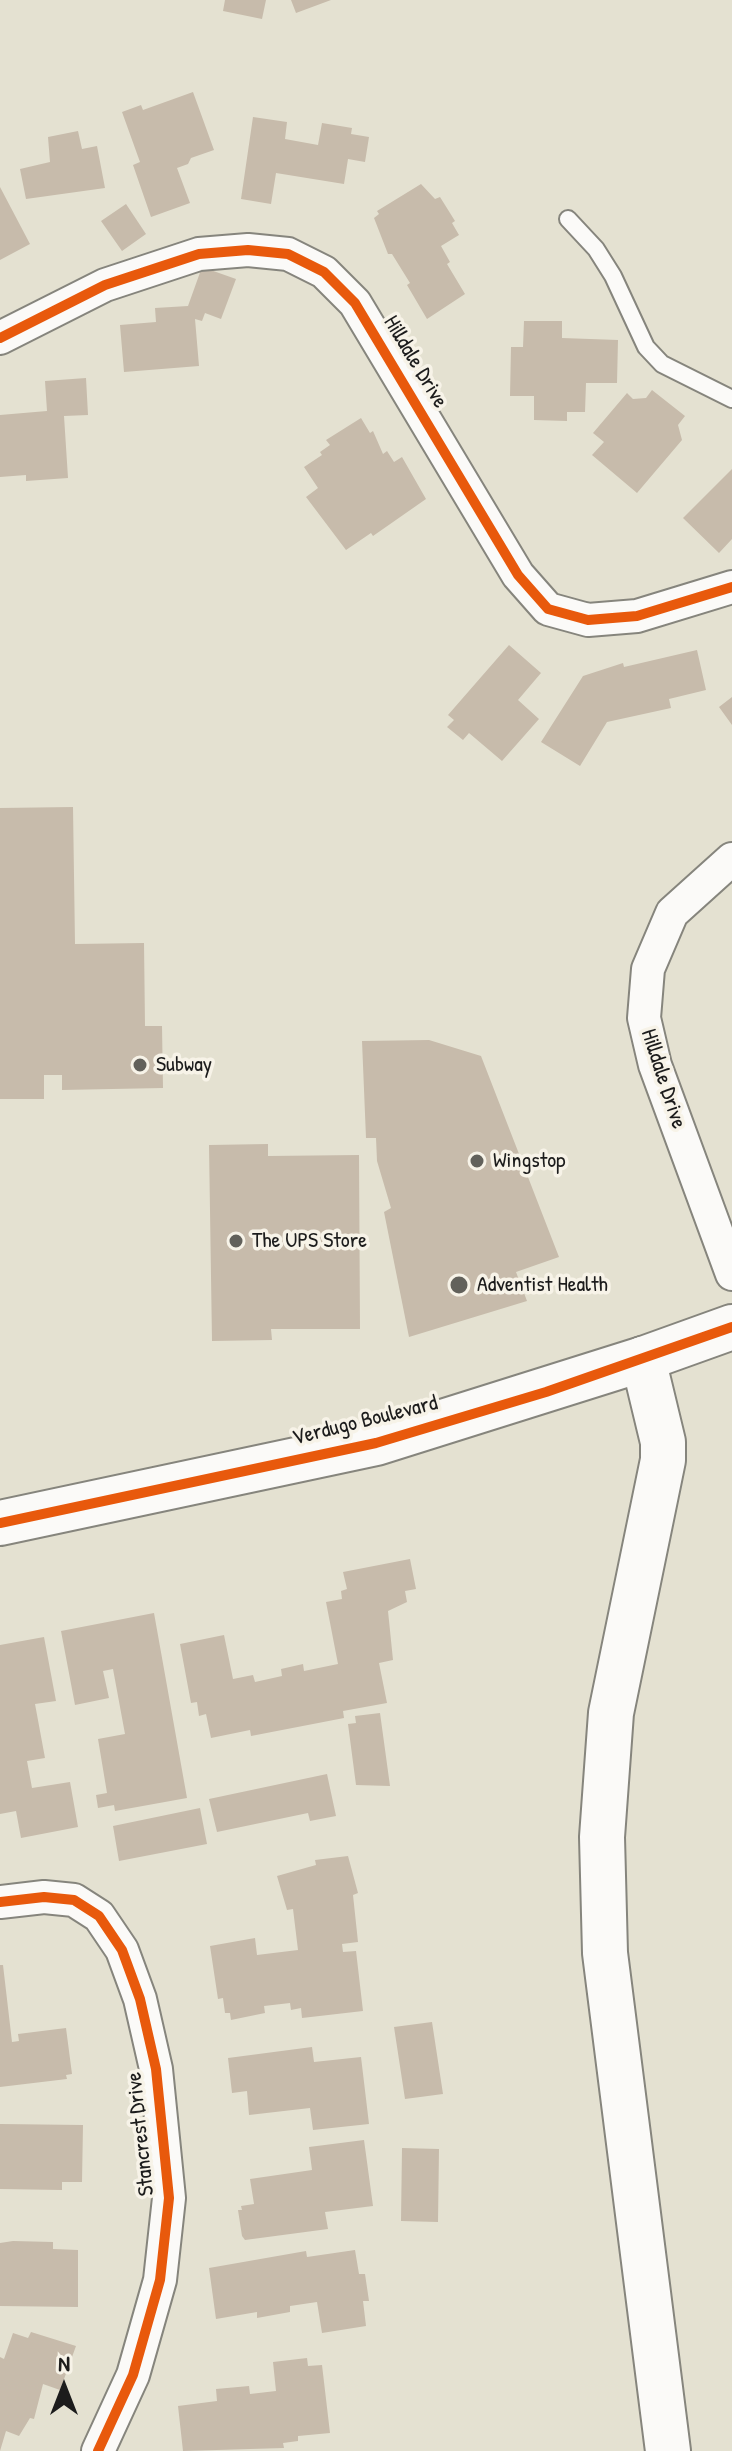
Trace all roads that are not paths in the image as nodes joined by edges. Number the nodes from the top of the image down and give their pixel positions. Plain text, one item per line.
1 (568, 219) dead end
2 (0, 338) edge
3 (732, 399) edge
4 (732, 587) edge
5 (732, 859) edge
6 (732, 1274) edge
7 (732, 1327) edge
8 (643, 1359) junction
9 (0, 1523) edge
10 (0, 1902) edge
11 (98, 2451) edge
12 (668, 2451) edge

1 - 3 lane
2 - 4 street, Hilldale Drive
5 - 6 street, Hilldale Drive
7 - 8 main road, Verdugo Boulevard
8 - 9 main road, Verdugo Boulevard
8 - 12 main road
10 - 11 street, Stancrest Drive

